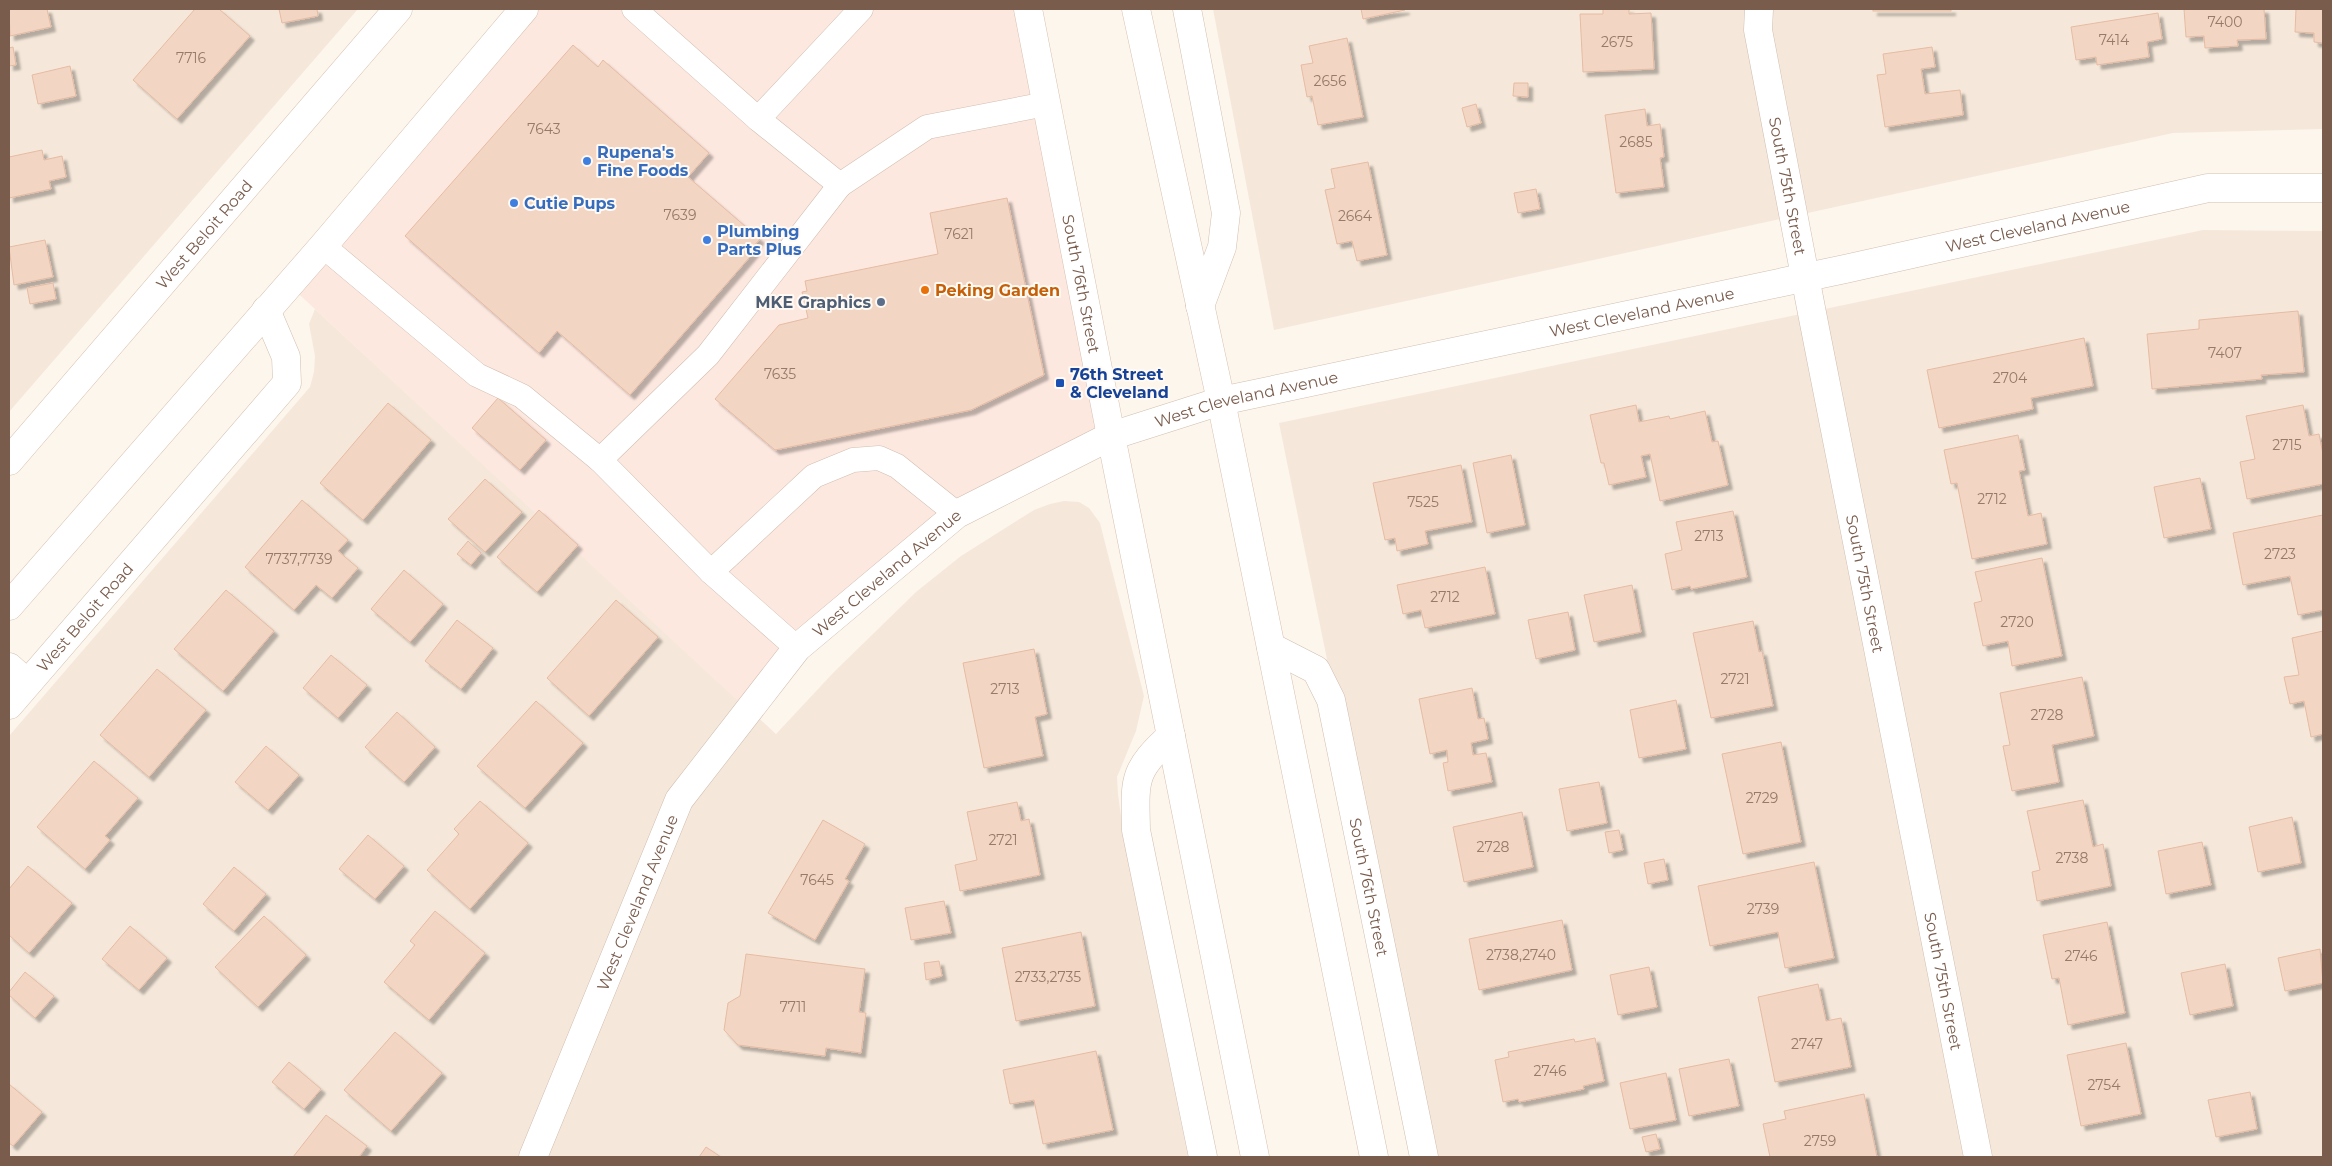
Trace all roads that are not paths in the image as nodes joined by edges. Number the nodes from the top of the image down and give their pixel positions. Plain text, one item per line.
1 (398, 9) edge
2 (524, 9) edge
3 (634, 9) edge
4 (861, 9) edge
5 (1028, 9) edge
6 (1136, 9) edge
7 (1187, 9) edge
8 (1759, 9) edge
9 (1046, 104) junction
10 (758, 119) junction
11 (840, 186) junction
12 (2323, 188) edge
13 (323, 246) junction
14 (1805, 278) junction
15 (1200, 306) junction
16 (266, 310) junction
17 (1221, 401) junction
18 (1111, 436) junction
19 (9, 460) edge
20 (600, 460) junction
21 (958, 514) junction
22 (711, 572) junction
23 (9, 606) edge
24 (1271, 647) junction
25 (797, 648) junction
26 (18, 675) edge
27 (9, 705) edge
28 (1171, 736) junction
29 (533, 1157) edge
30 (1203, 1157) edge
31 (1255, 1157) edge
32 (1374, 1157) edge
33 (1424, 1157) edge
34 (1978, 1157) edge

1 - 19 street, West Beloit Road
2 - 13 street
3 - 10 lane
4 - 10 lane
5 - 9 street, South 76th Street
6 - 15 street
7 - 15 street
8 - 14 street, South 75th Street
9 - 11 lane
9 - 18 street, South 76th Street
10 - 11 lane
11 - 20 lane
12 - 14 street, West Cleveland Avenue
13 - 16 street
13 - 20 lane
14 - 17 street, West Cleveland Avenue
14 - 34 street, South 75th Street
15 - 17 street
16 - 23 street
16 - 26 street, West Beloit Road
17 - 18 street, West Cleveland Avenue
17 - 24 street
18 - 21 street, West Cleveland Avenue
18 - 28 street, South 76th Street
20 - 22 lane
21 - 22 lane
21 - 25 street, West Cleveland Avenue
22 - 25 lane
24 - 32 street
24 - 33 street, South 76th Street
25 - 29 street, West Cleveland Avenue
26 - 27 street, West Beloit Road
28 - 30 street
28 - 31 street, South 76th Street

